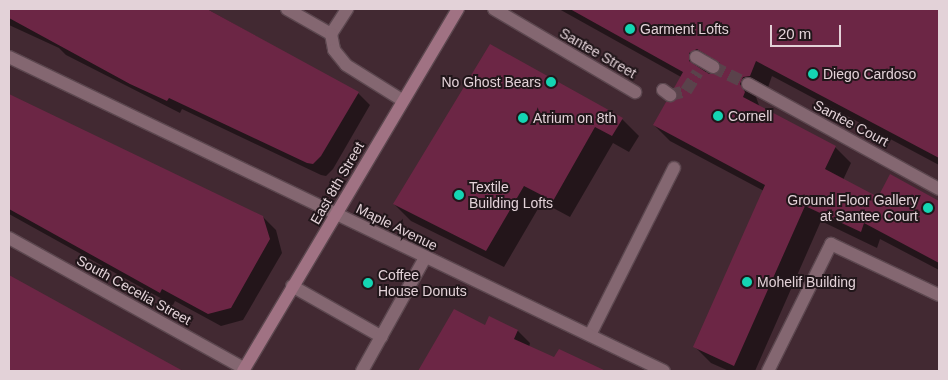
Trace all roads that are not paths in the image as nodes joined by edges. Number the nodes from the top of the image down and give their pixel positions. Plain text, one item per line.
1 (287, 9) edge
2 (347, 9) edge
3 (458, 9) edge
4 (494, 9) edge
5 (331, 34) junction
6 (9, 57) edge
7 (748, 84) tunnel mouth
8 (635, 92) dead end
9 (402, 100) junction
10 (674, 168) dead end
11 (939, 188) edge
12 (337, 215) junction
13 (9, 238) edge
14 (425, 258) junction
15 (292, 286) junction
16 (939, 294) edge
17 (590, 335) junction
18 (382, 337) junction
19 (243, 370) edge
20 (362, 371) edge
21 (664, 371) edge
22 (768, 371) edge

1 - 5 street
2 - 5 street
3 - 9 main road, East 8th Street
4 - 8 street, Santee Street
5 - 9 street
6 - 12 street, Maple Avenue
7 - 11 street, Santee Court
9 - 12 main road, East 8th Street
10 - 17 street
12 - 14 street, Maple Avenue
12 - 15 main road, East 8th Street
13 - 19 street, South Cecelia Street
14 - 17 street, Maple Avenue
14 - 18 street
15 - 18 street
15 - 19 main road, East 8th Street
16 - 22 street
17 - 21 street, Maple Avenue
18 - 20 street

